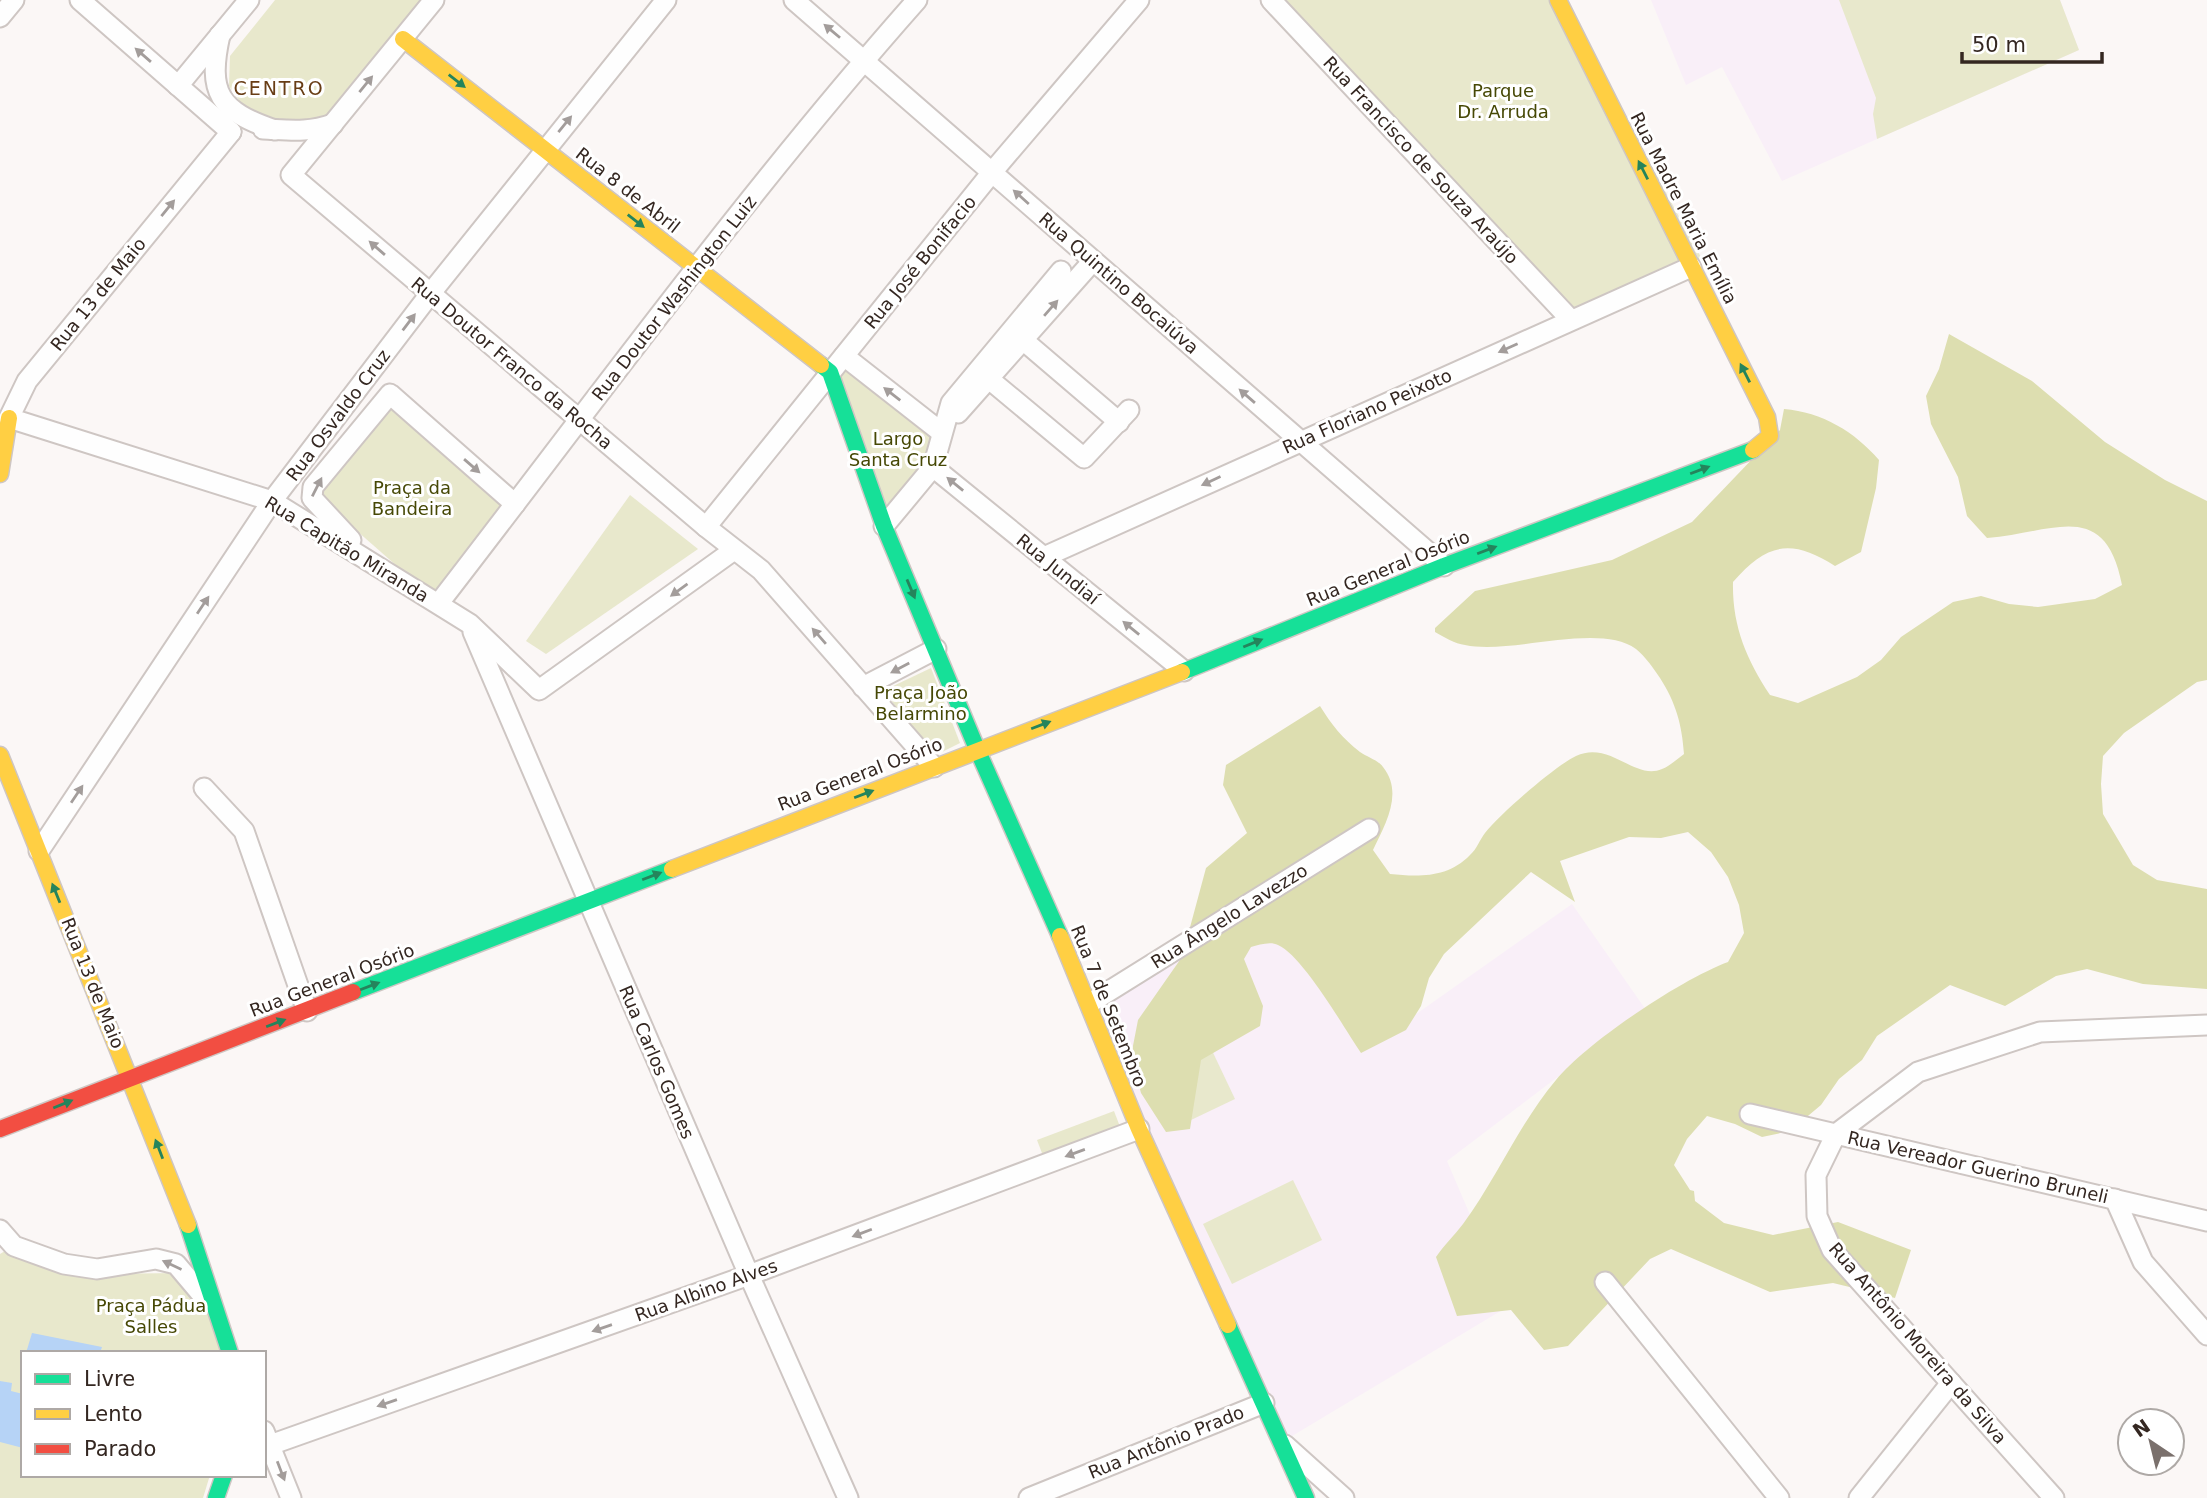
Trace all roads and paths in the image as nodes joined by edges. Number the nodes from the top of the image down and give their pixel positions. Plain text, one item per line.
1 (14, 0) edge
2 (80, 0) edge
3 (249, 0) edge
4 (434, 0) edge
5 (666, 0) edge
6 (794, 0) edge
7 (917, 0) edge
8 (1139, 0) edge
9 (1271, 0) edge
10 (1558, 0) edge
11 (0, 18) edge
12 (220, 35) junction
13 (403, 39) junction
14 (865, 59) junction
15 (178, 86) junction
16 (333, 124) junction
17 (275, 130) junction
18 (231, 132) junction
19 (544, 149) junction
20 (993, 172) junction
21 (1092, 262) junction
22 (1691, 267) junction
23 (696, 268) junction
24 (1061, 271) dead end
25 (430, 294) junction
26 (1571, 320) junction
27 (1023, 340) junction
28 (844, 356) junction
29 (830, 372) junction
30 (989, 379) junction
31 (3, 414) edge
32 (579, 419) junction
33 (941, 432) junction
34 (1770, 436) joint
35 (1298, 441) junction
36 (933, 467) junction
37 (0, 474) edge
38 (272, 501) junction
39 (515, 504) junction
40 (884, 526) junction
41 (706, 527) junction
42 (734, 550) junction
43 (365, 557) junction
44 (1044, 557) junction
45 (1444, 566) junction
46 (439, 603) junction
47 (470, 624) junction
48 (936, 649) junction
49 (1184, 671) junction
50 (863, 687) junction
51 (977, 749) junction
52 (0, 755) edge
53 (934, 767) junction
54 (204, 788) dead end
55 (1369, 829) dead end
56 (39, 850) junction
57 (588, 901) junction
58 (1090, 1003) junction
59 (307, 1011) junction
60 (2207, 1025) edge
61 (131, 1077) junction
62 (1750, 1114) dead end
63 (0, 1129) edge
64 (1139, 1129) junction
65 (1836, 1134) junction
66 (2115, 1199) junction
67 (2207, 1221) edge
68 (0, 1230) edge
69 (749, 1275) junction
70 (1605, 1282) dead end
71 (217, 1314) junction
72 (2207, 1335) edge
73 (229, 1351) edge
74 (1951, 1382) junction
75 (1264, 1403) junction
76 (266, 1439) edge
77 (1282, 1442) junction
78 (222, 1477) edge
79 (216, 1498) edge
80 (291, 1498) edge
81 (848, 1498) edge
82 (1029, 1498) edge
83 (1306, 1498) edge
84 (1344, 1498) edge
85 (1779, 1498) edge
86 (1859, 1498) edge
87 (2054, 1498) edge

1 - 11 street
15 -> 2 street
3 - 12 street
4 - 13 street
19 -> 5 street, Rua Osvaldo Cruz
14 -> 6 street, Rua Quintino Bocaiúva
7 - 14 street, Rua Doutor Washington Luiz
8 - 20 street, Rua José Bonifacio
9 - 26 street, Rua Francisco de Souza Araújo
22 -> 10 street, Rua Madre Maria Emília
12 - 15 street
12 - 17 street
16 -> 13 street
13 -> 19 street, Rua 8 de Abril
14 - 20 street, Rua Quintino Bocaiúva
14 - 23 street, Rua Doutor Washington Luiz
15 - 18 street
16 - 17 street
25 -> 16 street, Rua Doutor Franco da Rocha
17 - 18 street
31 -> 18 street, Rua 13 de Maio
19 -> 23 street, Rua 8 de Abril
19 - 25 street, Rua Osvaldo Cruz
21 -> 20 street, Rua Quintino Bocaiúva
20 - 28 street, Rua José Bonifacio
27 -> 21 street
35 -> 21 street, Rua Quintino Bocaiúva
22 - 26 street, Rua Floriano Peixoto
34 -> 22 street, Rua Madre Maria Emília
23 - 29 street, Rua 8 de Abril
23 - 32 street, Rua Doutor Washington Luiz
24 - 33 street
25 - 32 street, Rua Doutor Franco da Rocha
38 -> 25 street, Rua Osvaldo Cruz
26 -> 35 street, Rua Floriano Peixoto
27 - 30 street
27 - 30 street
28 - 29 street, Rua José Bonifacio
33 -> 28 street
29 - 40 street
29 - 41 street, Rua José Bonifacio
30 - 33 street
31 - 37 street, Rua 13 de Maio
31 - 38 street, Rua Capitão Miranda
32 - 39 street, Rua Doutor Washington Luiz
32 - 41 street, Rua Doutor Franco da Rocha
33 - 36 street
45 -> 34 street, Rua General Osório
35 -> 44 street, Rua Floriano Peixoto
35 - 45 street, Rua Quintino Bocaiúva
36 - 40 street
44 -> 36 street, Rua Jundiaí
38 - 43 street, Rua Capitão Miranda
56 -> 38 street, Rua Osvaldo Cruz
43 -> 39 street
39 - 46 street, Rua Doutor Washington Luiz
40 -> 48 street, Rua 7 de Setembro
41 - 42 street, Rua Doutor Franco da Rocha
42 -> 47 street, Rua Capitão Miranda
50 -> 42 street, Rua Doutor Franco da Rocha
43 - 46 street, Rua Capitão Miranda
49 -> 44 street, Rua Jundiaí
49 -> 45 street, Rua General Osório
46 - 47 street, Rua Capitão Miranda
47 - 57 street, Rua Carlos Gomes
48 -> 50 street
48 - 51 street, Rua 7 de Setembro
51 -> 49 street, Rua General Osório
50 - 53 street
51 - 53 street, Rua General Osório
51 - 58 street, Rua 7 de Setembro
52 - 56 street, Rua 13 de Maio
57 -> 53 street, Rua General Osório
54 - 59 street
55 - 58 street, Rua Ângelo Lavezzo
61 -> 56 street, Rua 13 de Maio
59 -> 57 street, Rua General Osório
57 - 69 street, Rua Carlos Gomes
58 - 64 street, Rua 7 de Setembro
61 -> 59 street, Rua General Osório
60 - 65 street
63 -> 61 street, Rua General Osório
71 -> 61 street, Rua 13 de Maio
62 - 65 street, Rua Vereador Guerino Bruneli
64 -> 69 street, Rua Albino Alves
64 - 75 street, Rua 7 de Setembro
65 - 66 street, Rua Vereador Guerino Bruneli
65 - 74 street, Rua Antônio Moreira da Silva
66 - 67 street, Rua Vereador Guerino Bruneli
66 - 72 street
71 -> 68 street
69 -> 76 street, Rua Albino Alves
69 - 81 street, Rua Carlos Gomes
70 - 85 street
71 - 73 street
74 - 86 street
74 - 87 street, Rua Antônio Moreira da Silva
75 - 77 street, Rua 7 de Setembro
75 - 82 street, Rua Antônio Prado
76 -> 80 street
77 - 83 street, Rua 7 de Setembro
77 - 84 street
78 - 79 street

